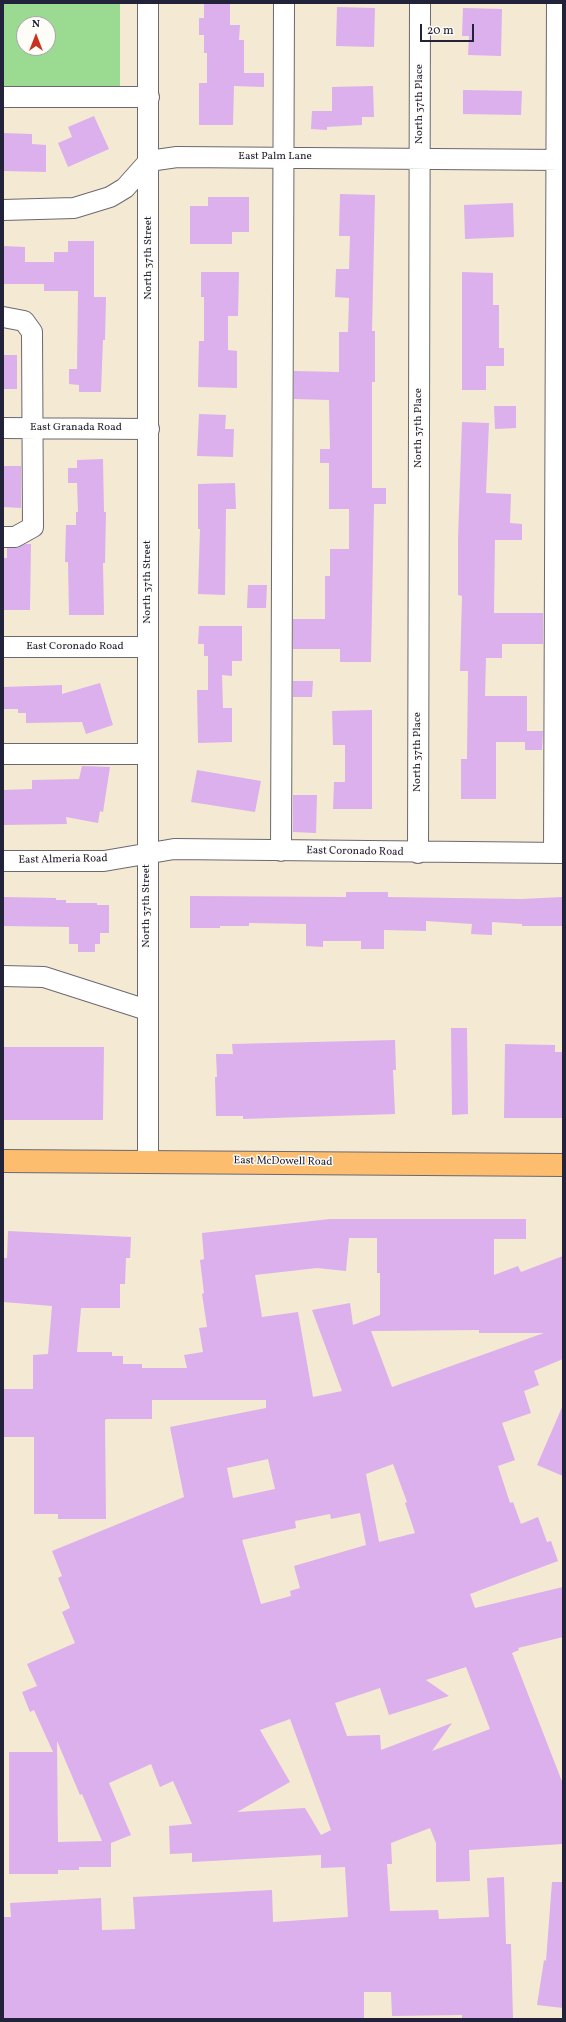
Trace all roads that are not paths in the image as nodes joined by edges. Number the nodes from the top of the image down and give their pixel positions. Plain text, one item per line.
1 (148, 3) edge
2 (284, 3) edge
3 (420, 3) edge
4 (557, 3) edge
5 (3, 96) edge
6 (148, 97) junction
7 (283, 158) junction
8 (420, 159) junction
9 (560, 160) edge
10 (149, 161) junction
11 (3, 210) edge
12 (3, 317) edge
13 (3, 428) edge
14 (32, 428) junction
15 (149, 429) junction
16 (3, 537) edge
17 (3, 647) edge
18 (147, 647) junction
19 (3, 754) edge
20 (147, 754) junction
21 (281, 851) junction
22 (418, 853) junction
23 (558, 853) edge
24 (147, 854) junction
25 (3, 861) edge
26 (3, 976) edge
27 (147, 1010) junction
28 (3, 1161) edge
29 (148, 1161) junction
30 (563, 1165) edge

1 - 6 street, North 37th Street
2 - 7 street
3 - 8 street, North 37th Place
4 - 9 street
5 - 6 street
6 - 10 street, North 37th Street
7 - 8 street, East Palm Lane
7 - 10 street, East Palm Lane
7 - 21 street
8 - 9 street, East Palm Lane
8 - 22 street, North 37th Place
9 - 23 street
10 - 11 street
10 - 15 street, North 37th Street
12 - 14 street
13 - 14 street, East Granada Road
14 - 15 street, East Granada Road
14 - 16 street
15 - 18 street, North 37th Street
17 - 18 street, East Coronado Road
18 - 20 street, North 37th Street
19 - 20 street
20 - 24 street, North 37th Street
21 - 22 street, East Coronado Road
21 - 24 street, East Coronado Road
22 - 23 street, East Coronado Road
24 - 25 street, East Almeria Road
24 - 27 street, North 37th Street
26 - 27 street
27 - 29 street, North 37th Street
28 - 29 main road, East McDowell Road
29 - 30 main road, East McDowell Road

